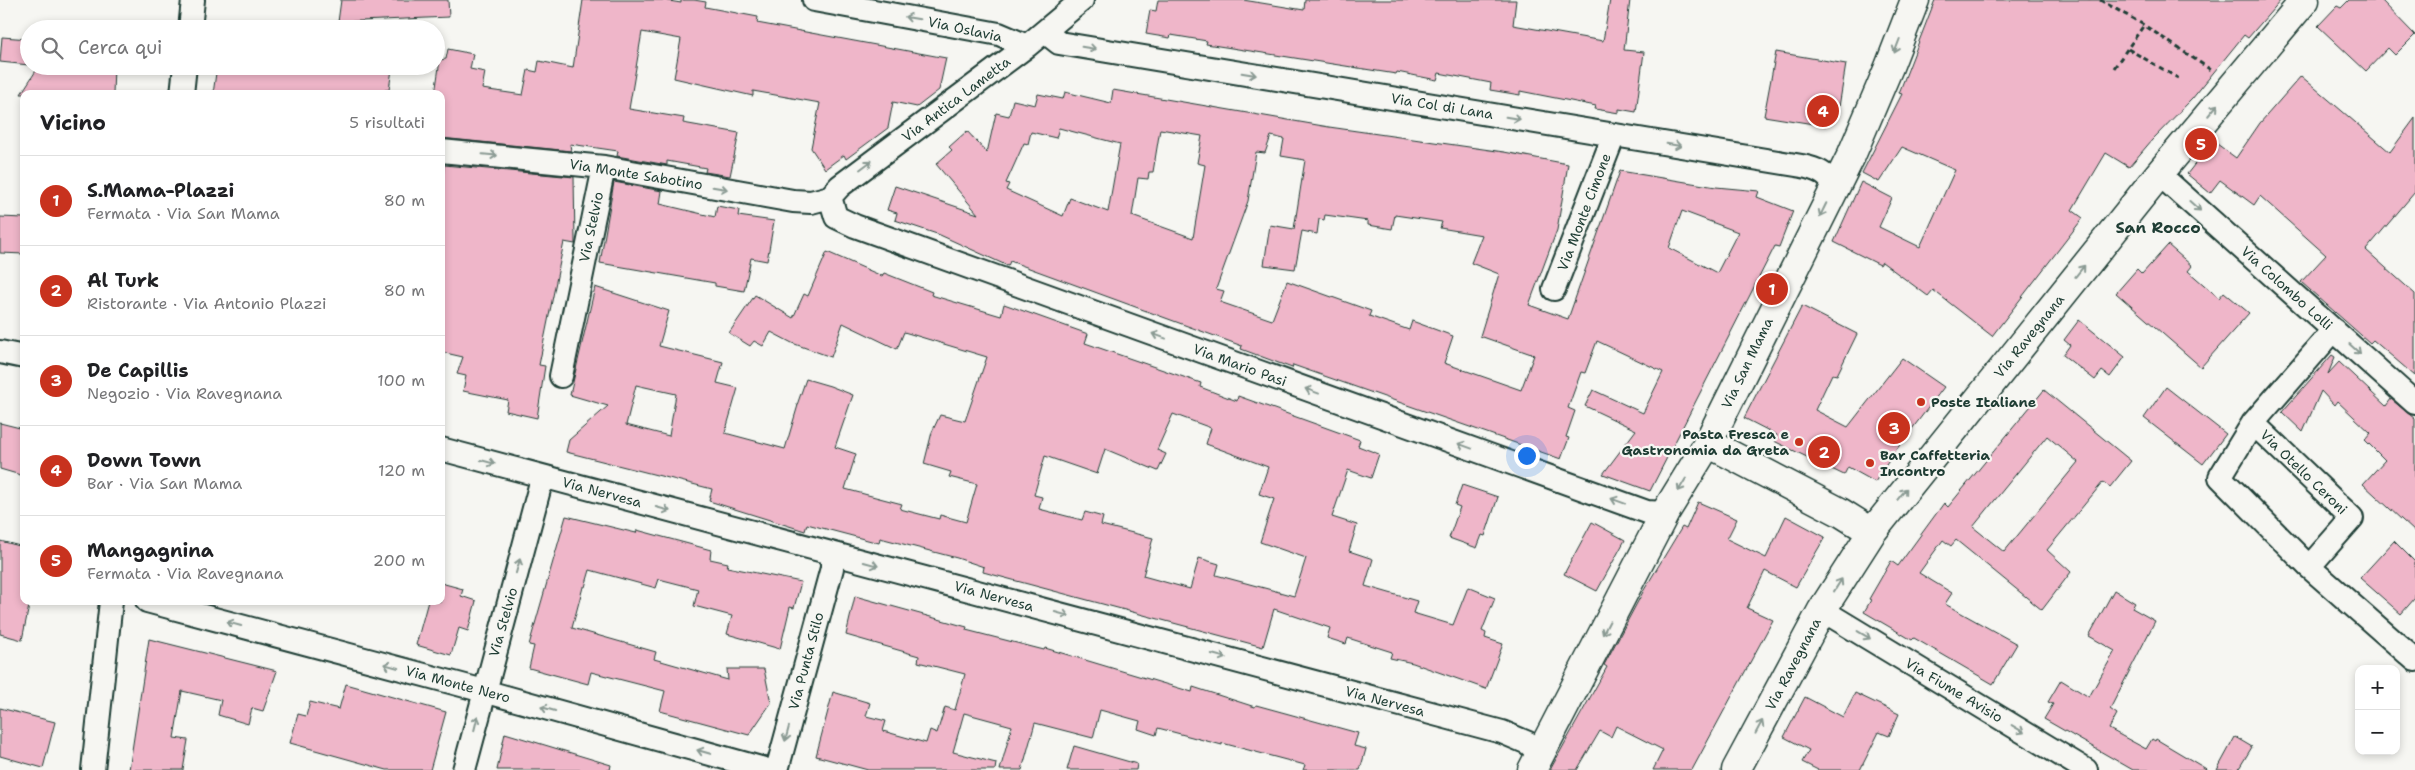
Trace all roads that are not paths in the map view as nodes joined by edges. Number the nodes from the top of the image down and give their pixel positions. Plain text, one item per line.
1 (193, 0) edge
2 (814, 0) edge
3 (1082, 0) edge
4 (1914, 0) edge
5 (2305, 0) edge
6 (191, 20) edge
7 (1045, 32) junction
8 (1027, 46) junction
9 (184, 75) edge
10 (182, 90) edge
11 (1614, 135) junction
12 (445, 151) edge
13 (604, 167) junction
14 (2159, 174) junction
15 (1835, 186) junction
16 (830, 197) junction
17 (1554, 289) dead end
18 (2334, 330) junction
19 (0, 352) edge
20 (20, 356) edge
21 (561, 376) dead end
22 (2415, 403) edge
23 (2253, 423) junction
24 (1708, 443) junction
25 (445, 450) edge
26 (548, 478) junction
27 (1665, 513) junction
28 (1872, 532) junction
29 (827, 553) junction
30 (2310, 567) junction
31 (111, 605) edge
32 (163, 605) edge
33 (1822, 610) junction
34 (2415, 660) edge
35 (484, 691) junction
36 (1536, 763) edge
37 (93, 770) edge
38 (464, 770) edge
39 (768, 770) edge
40 (777, 770) edge
41 (1736, 770) edge
42 (2086, 770) edge

1 - 6 street
8 -> 2 street, Via Oslavia
3 - 7 street, Via Antica Lametta
4 -> 15 street, Via San Mama
14 -> 5 street, Via Ravegnana
7 - 8 street, Via Antica Lametta
7 -> 11 street, Via Col di Lana
16 -> 8 street, Via Antica Lametta
9 - 10 street
11 -> 15 street, Via Col di Lana
11 - 17 street, Via Monte Cimone
12 -> 13 street, Via Monte Sabotino
13 -> 16 street, Via Monte Sabotino
13 - 21 street, Via Stelvio
14 -> 18 street, Via Colombo Lolli
28 -> 14 street, Via Ravegnana
15 -> 24 street, Via San Mama
27 -> 16 street, Via Mario Pasi
18 -> 22 street, Via Colombo Lolli
18 - 23 street, Via Otello Ceroni
19 - 20 street
23 - 30 street, Via Otello Ceroni
23 - 30 street, Via Otello Ceroni
24 -> 27 street, Via San Mama
24 - 28 street
25 -> 26 street, Via Nervesa
26 -> 29 street, Via Nervesa
35 -> 26 street, Via Stelvio
27 -> 36 street, Via San Mama
33 -> 28 street, Via Ravegnana
29 -> 36 street, Via Nervesa
29 -> 40 street, Via Punta Stilo
30 - 34 street, Via Otello Ceroni
31 - 37 street
35 -> 32 street, Via Monte Nero
41 -> 33 street, Via Ravegnana
33 -> 42 street, Via Fiume Avisio
38 -> 35 street, Via Stelvio
39 -> 35 street, Via Monte Nero

